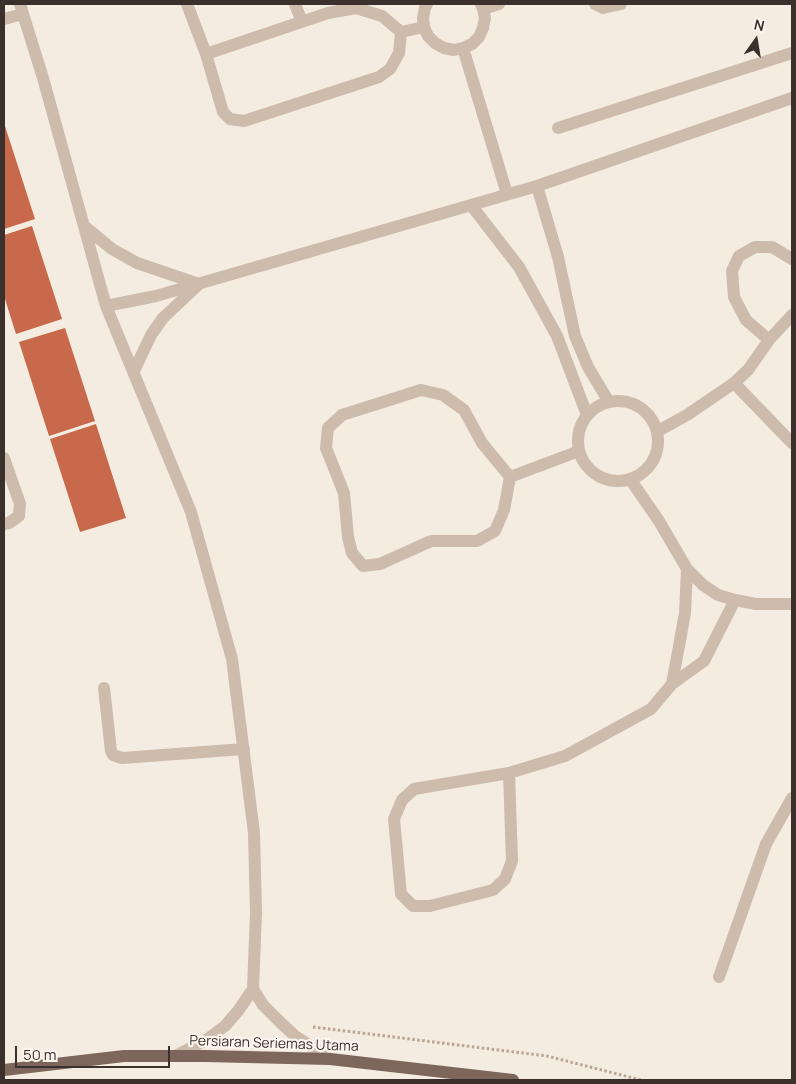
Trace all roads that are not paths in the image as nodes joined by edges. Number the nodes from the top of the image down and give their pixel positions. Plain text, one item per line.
1 (187, 4) edge
2 (295, 4) edge
3 (427, 4) edge
4 (499, 4) edge
5 (595, 4) edge
6 (622, 4) edge
7 (482, 6) edge
8 (22, 9) edge
9 (4, 19) edge
10 (302, 22) junction
11 (424, 27) junction
12 (402, 32) junction
13 (463, 48) junction
14 (792, 53) edge
15 (206, 54) junction
16 (792, 98) edge
17 (558, 128) dead end
18 (537, 186) junction
19 (507, 194) junction
20 (471, 205) junction
21 (84, 226) junction
22 (792, 259) edge
23 (199, 284) junction
24 (106, 306) junction
25 (792, 315) edge
26 (769, 340) junction
27 (134, 371) junction
28 (734, 383) junction
29 (609, 402) junction
30 (588, 415) junction
31 (658, 431) junction
32 (792, 443) edge
33 (580, 451) junction
34 (4, 458) edge
35 (510, 477) junction
36 (630, 479) junction
37 (4, 524) edge
38 (687, 569) junction
39 (735, 600) junction
40 (792, 604) edge
41 (672, 684) junction
42 (104, 688) dead end
43 (244, 749) junction
44 (509, 773) junction
45 (792, 798) edge
46 (719, 977) dead end
47 (253, 989) junction
48 (175, 1056) junction
49 (330, 1059) junction
50 (4, 1070) edge
51 (514, 1080) edge

1 - 15 street
2 - 10 street
3 - 11 street
4 - 7 street
5 - 6 street
7 - 13 street
8 - 9 street
8 - 21 street
10 - 12 street
10 - 15 street
11 - 12 street
11 - 13 street
12 - 15 street
13 - 19 street
14 - 17 street
16 - 18 street
18 - 19 street
18 - 29 street
19 - 20 street
20 - 23 street
20 - 30 street
21 - 23 street
21 - 24 street
22 - 26 street
23 - 24 street
23 - 27 street
24 - 27 street
25 - 26 street
26 - 28 street
27 - 43 street
28 - 31 street
28 - 32 street
29 - 30 street
29 - 31 street
30 - 33 street
31 - 36 street
33 - 35 street
33 - 36 street
34 - 37 street
35 - 35 street
36 - 38 street
38 - 39 street
38 - 41 street
39 - 40 street
39 - 41 street
41 - 44 street
42 - 43 street
43 - 47 street
44 - 44 street
45 - 46 street
47 - 48 street
47 - 49 street
48 - 49 main road, Persiaran Seriemas Utama
48 - 50 main road, Persiaran Seriemas Utama
49 - 51 main road, Persiaran Seriemas Utama

